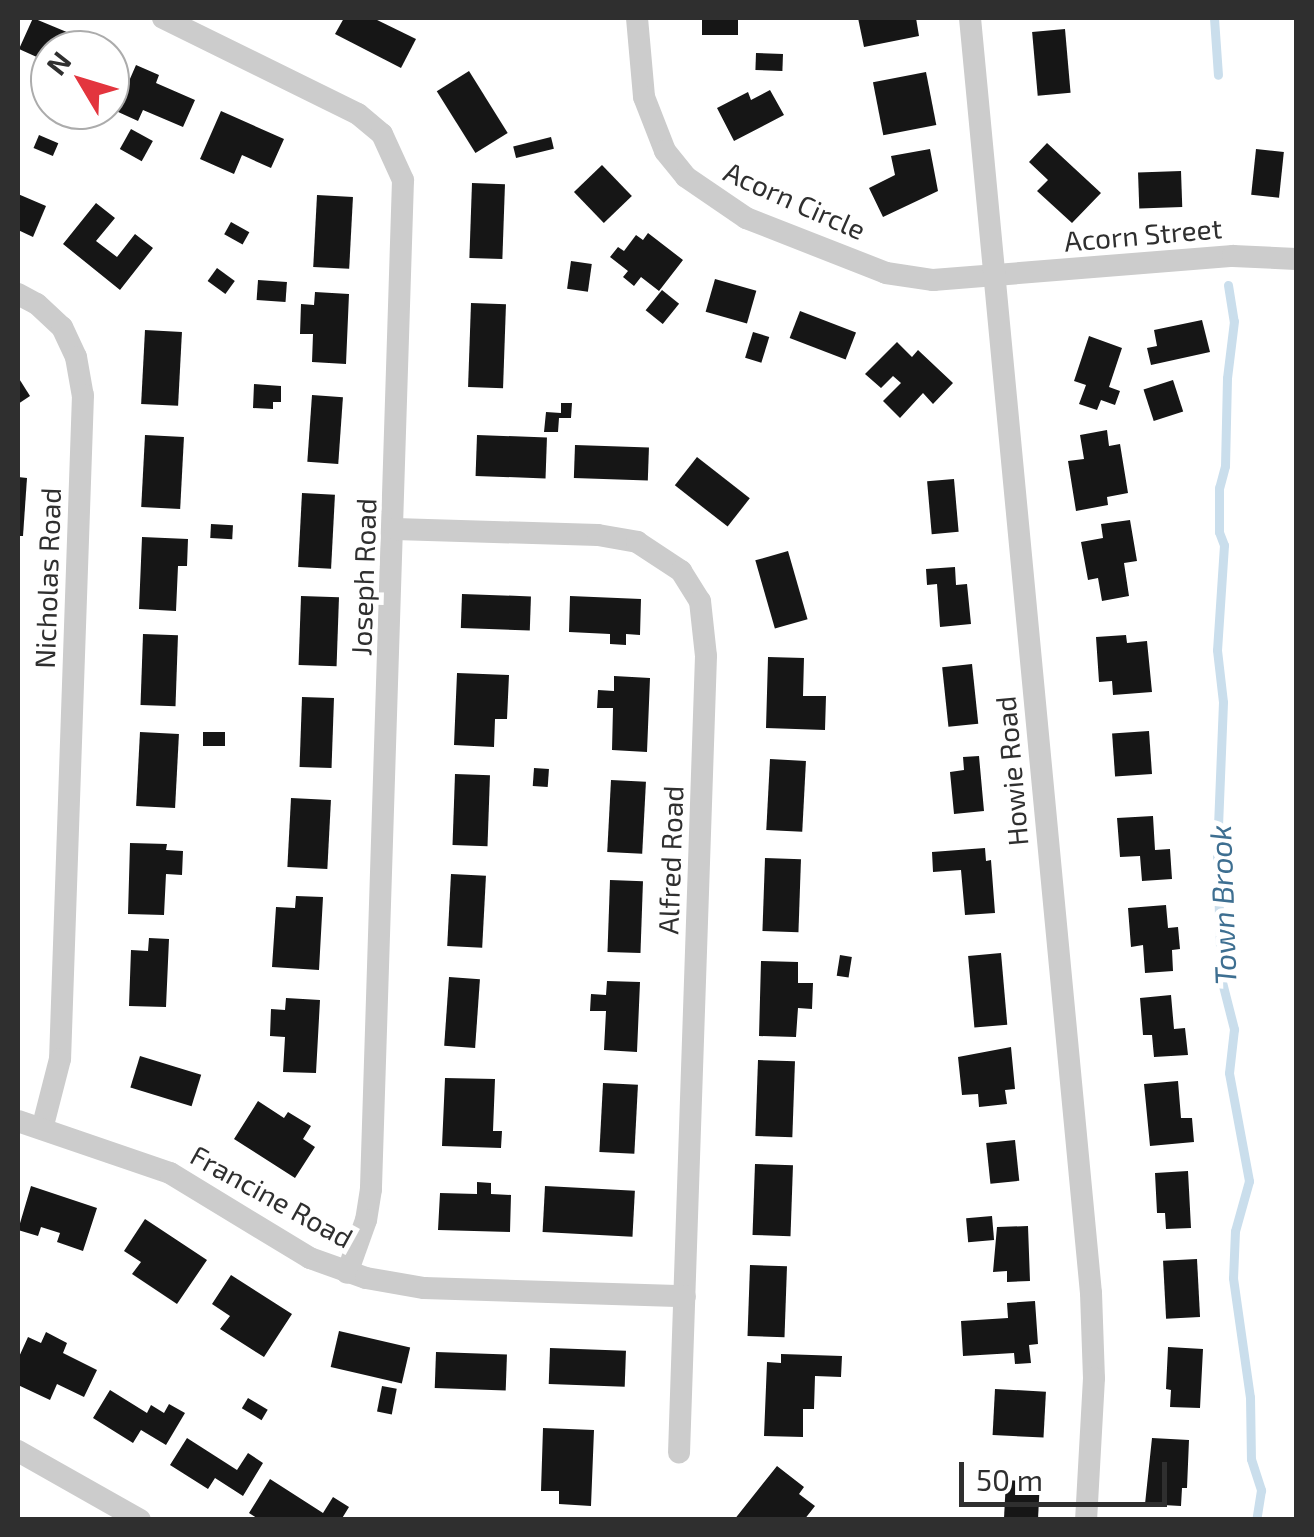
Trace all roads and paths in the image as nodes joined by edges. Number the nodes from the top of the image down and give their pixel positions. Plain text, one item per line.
1 (163, 18) edge
2 (637, 18) edge
3 (970, 18) edge
4 (1296, 259) edge
5 (994, 276) junction
6 (18, 294) edge
7 (394, 529) junction
8 (18, 1121) edge
9 (42, 1129) junction
10 (346, 1273) junction
11 (685, 1296) junction
12 (18, 1451) edge
13 (680, 1453) dead end
14 (140, 1520) edge
15 (1086, 1520) edge

1 - 7 street, Joseph Road
2 - 5 street, Acorn Circle
3 - 5 street, Howie Road
4 - 5 street, Acorn Street
5 - 15 street, Howie Road
6 - 9 street, Nicholas Road
7 - 10 street, Joseph Road
7 - 11 street, Alfred Road
8 - 9 street, Francine Road
9 - 10 street, Francine Road
10 - 11 street, Francine Road
11 - 13 street, Alfred Road
12 - 14 street

